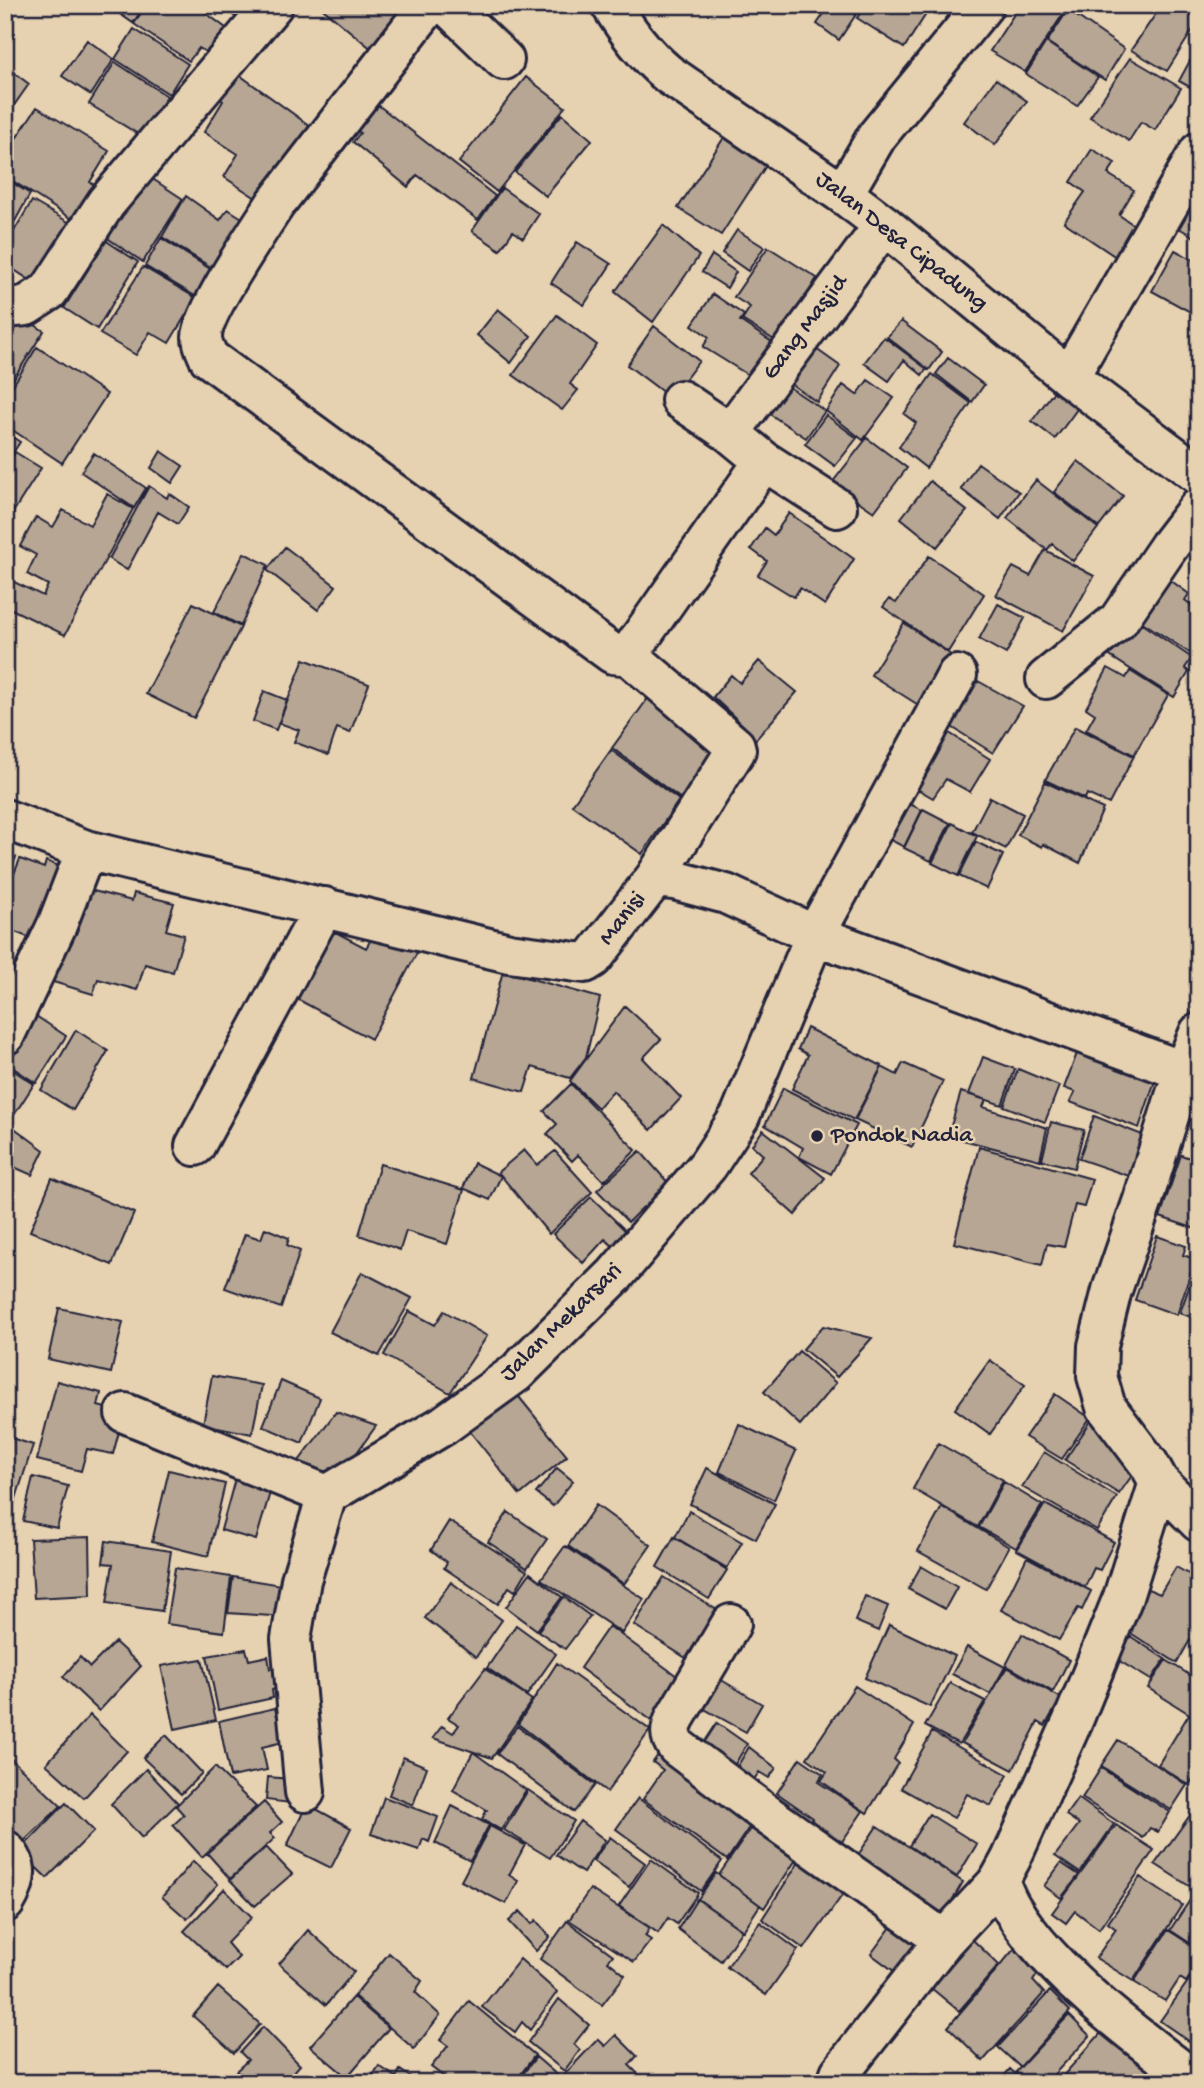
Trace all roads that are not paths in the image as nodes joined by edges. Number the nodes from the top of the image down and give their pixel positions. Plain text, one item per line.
1 (273, 5) edge
2 (429, 5) edge
3 (447, 5) edge
4 (611, 5) edge
5 (984, 5) edge
6 (504, 60) dead end
7 (1199, 152) edge
8 (843, 194) junction
9 (884, 225) junction
10 (5, 307) edge
11 (1069, 377) junction
12 (681, 400) dead end
13 (730, 433) junction
14 (764, 461) junction
15 (1199, 475) edge
16 (1199, 507) edge
17 (837, 508) dead end
18 (627, 654) junction
19 (957, 675) dead end
20 (1046, 679) dead end
21 (5, 819) edge
22 (86, 850) junction
23 (655, 878) junction
24 (324, 907) junction
25 (815, 935) junction
26 (1199, 1033) edge
27 (5, 1035) edge
28 (1183, 1070) junction
29 (195, 1146) dead end
30 (125, 1413) dead end
31 (1159, 1482) junction
32 (327, 1495) junction
33 (1199, 1522) edge
34 (731, 1624) dead end
35 (305, 1793) dead end
36 (5, 1850) edge
37 (999, 1881) junction
38 (5, 1902) edge
39 (944, 1940) junction
40 (841, 2073) dead end
41 (1198, 2083) edge

1 - 10 street
2 - 18 street
3 - 6 street
4 - 8 street, Jalan Desa Cipadung
5 - 8 street
7 - 11 street
8 - 9 street, Jalan Desa Cipadung
9 - 11 street, Jalan Desa Cipadung
9 - 13 street, Gang Masjid
11 - 15 street, Jalan Desa Cipadung
12 - 13 street
13 - 14 street
14 - 17 street
14 - 18 street
16 - 20 street
18 - 23 street
19 - 25 street, Jalan Mekarsari
21 - 22 street, Manisi
22 - 24 street, Manisi
22 - 27 street
23 - 24 street, Manisi
23 - 25 street, Manisi
24 - 29 street
25 - 28 street, Manisi
25 - 32 street, Jalan Mekarsari
26 - 28 street
28 - 31 street
30 - 32 street
31 - 33 street
31 - 37 street
32 - 35 street
34 - 39 street
36 - 38 street
37 - 39 street
37 - 41 street
39 - 40 street

